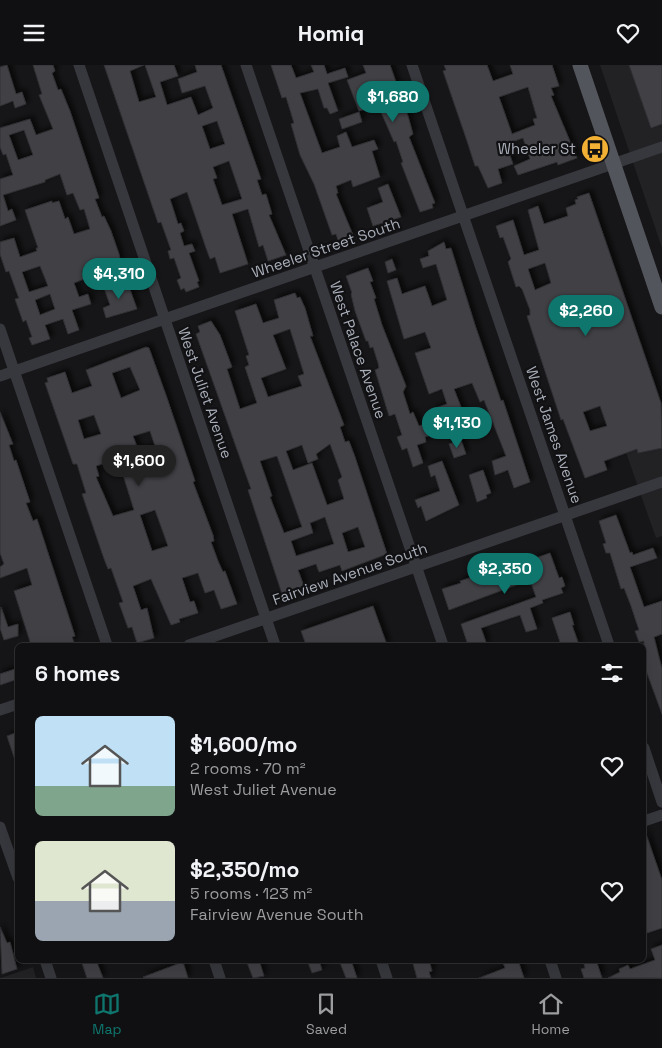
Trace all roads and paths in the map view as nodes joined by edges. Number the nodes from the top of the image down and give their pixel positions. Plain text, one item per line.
1 (79, 65) edge
2 (246, 65) edge
3 (412, 65) edge
4 (580, 65) edge
5 (662, 147) edge
6 (614, 164) junction
7 (463, 217) junction
8 (314, 268) junction
9 (662, 307) edge
10 (164, 319) junction
11 (0, 329) edge
12 (14, 371) junction
13 (0, 376) edge
14 (662, 482) edge
15 (565, 516) junction
16 (416, 567) junction
17 (266, 619) junction
18 (106, 643) edge
19 (195, 643) edge
20 (274, 643) edge
21 (442, 643) edge
22 (608, 643) edge
23 (15, 705) edge
24 (0, 710) edge
25 (646, 754) edge
26 (662, 802) edge
27 (662, 815) edge
28 (646, 820) edge
29 (0, 827) edge
30 (15, 870) edge
31 (46, 963) edge
32 (215, 963) edge
33 (382, 963) edge
34 (551, 963) edge
35 (52, 978) edge
36 (220, 978) edge
37 (387, 978) edge
38 (556, 978) edge

1 - 10 street, West Juliet Avenue
2 - 8 street, West Palace Avenue
3 - 7 street, West James Avenue
4 - 6 main road
5 - 6 street, Wheeler Street South
6 - 7 street, Wheeler Street South
6 - 9 main road
7 - 8 street, Wheeler Street South
7 - 15 street, West James Avenue
8 - 10 street, Wheeler Street South
8 - 16 street, West Palace Avenue
10 - 12 street, Wheeler Street South
10 - 17 street, West Juliet Avenue
11 - 12 street
12 - 13 street, Wheeler Street South
12 - 18 street
14 - 15 street, Fairview Avenue South
15 - 16 street, Fairview Avenue South
15 - 22 street, West James Avenue
16 - 17 street, Fairview Avenue South
16 - 21 street, West Palace Avenue
17 - 19 street, Fairview Avenue South
17 - 20 street, West Juliet Avenue
23 - 24 street
25 - 26 street
27 - 28 street
29 - 30 street
31 - 35 street
32 - 36 street
33 - 37 street
34 - 38 street

